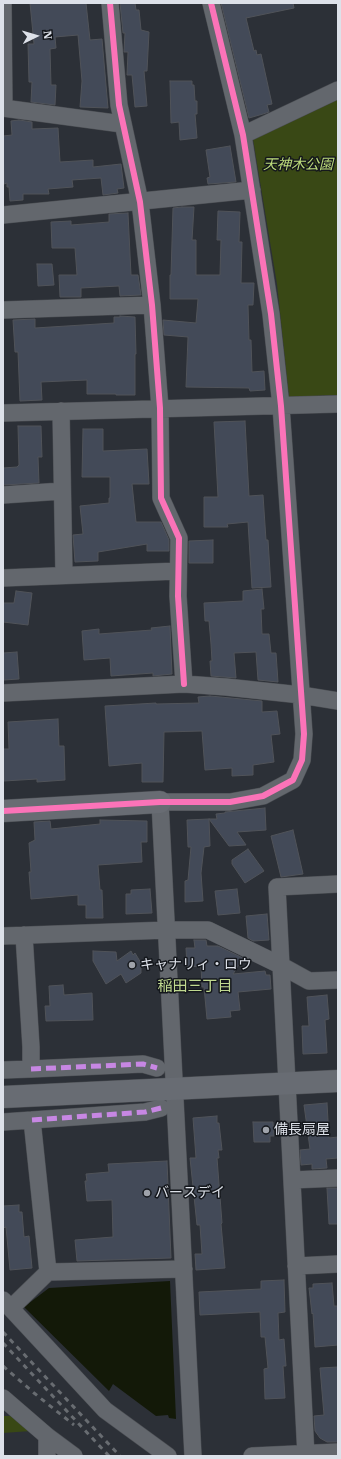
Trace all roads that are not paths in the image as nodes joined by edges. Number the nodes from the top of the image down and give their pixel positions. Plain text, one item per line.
1 (3, 3) edge
2 (110, 3) edge
3 (211, 3) edge
4 (3, 20) edge
5 (338, 90) edge
6 (4, 108) edge
7 (122, 124) junction
8 (243, 135) junction
9 (252, 190) junction
10 (140, 202) junction
11 (3, 215) edge
12 (152, 305) junction
13 (3, 310) edge
14 (338, 404) edge
15 (281, 406) junction
16 (160, 408) junction
17 (61, 411) junction
18 (3, 414) edge
19 (62, 490) junction
20 (3, 495) edge
21 (178, 571) junction
22 (64, 575) junction
23 (3, 578) edge
24 (184, 684) junction
25 (3, 693) edge
26 (301, 695) junction
27 (338, 701) edge
28 (160, 802) junction
29 (3, 811) edge
30 (338, 884) edge
31 (168, 930) junction
32 (24, 935) junction
33 (3, 936) edge
34 (280, 965) junction
35 (338, 980) edge
36 (157, 1068) dead end
37 (32, 1069) junction
38 (3, 1070) edge
39 (338, 1081) edge
40 (286, 1084) junction
41 (175, 1088) junction
42 (3, 1097) edge
43 (161, 1108) dead end
44 (32, 1120) junction
45 (3, 1122) edge
46 (338, 1178) edge
47 (292, 1180) junction
48 (338, 1264) edge
49 (296, 1266) junction
50 (184, 1269) junction
51 (48, 1272) junction
52 (7, 1304) edge
53 (3, 1398) edge
54 (47, 1436) junction
55 (338, 1452) edge
56 (306, 1455) edge
57 (47, 1456) edge
58 (74, 1456) edge
59 (168, 1456) edge
60 (192, 1456) edge
61 (252, 1456) edge

1 - 4 street
2 - 7 street
3 - 8 street
4 - 6 street
5 - 8 street
6 - 7 street
7 - 10 street
8 - 9 street
9 - 10 street
9 - 15 street
10 - 11 street
10 - 12 street
12 - 13 street
12 - 16 street
14 - 15 street
15 - 16 street
15 - 26 street
16 - 17 street
16 - 21 street
17 - 18 street
17 - 19 street
19 - 20 street
19 - 22 street
21 - 22 street
21 - 24 street
22 - 23 street
24 - 25 street
24 - 26 street
26 - 27 street
26 - 28 street
28 - 29 street
28 - 31 street
30 - 34 street
31 - 32 street
31 - 34 street
31 - 41 street
32 - 33 street
32 - 37 street
34 - 35 street
34 - 40 street
36 - 37 street
37 - 38 street
39 - 40 street
40 - 41 street
40 - 47 street
41 - 42 street
41 - 50 street
43 - 44 street
44 - 45 street
44 - 51 street
46 - 47 street
47 - 49 street
48 - 49 street
49 - 56 street
50 - 51 street
50 - 60 street
51 - 52 street
52 - 59 street
53 - 54 street
54 - 57 street
54 - 58 street
55 - 56 street
56 - 61 street

